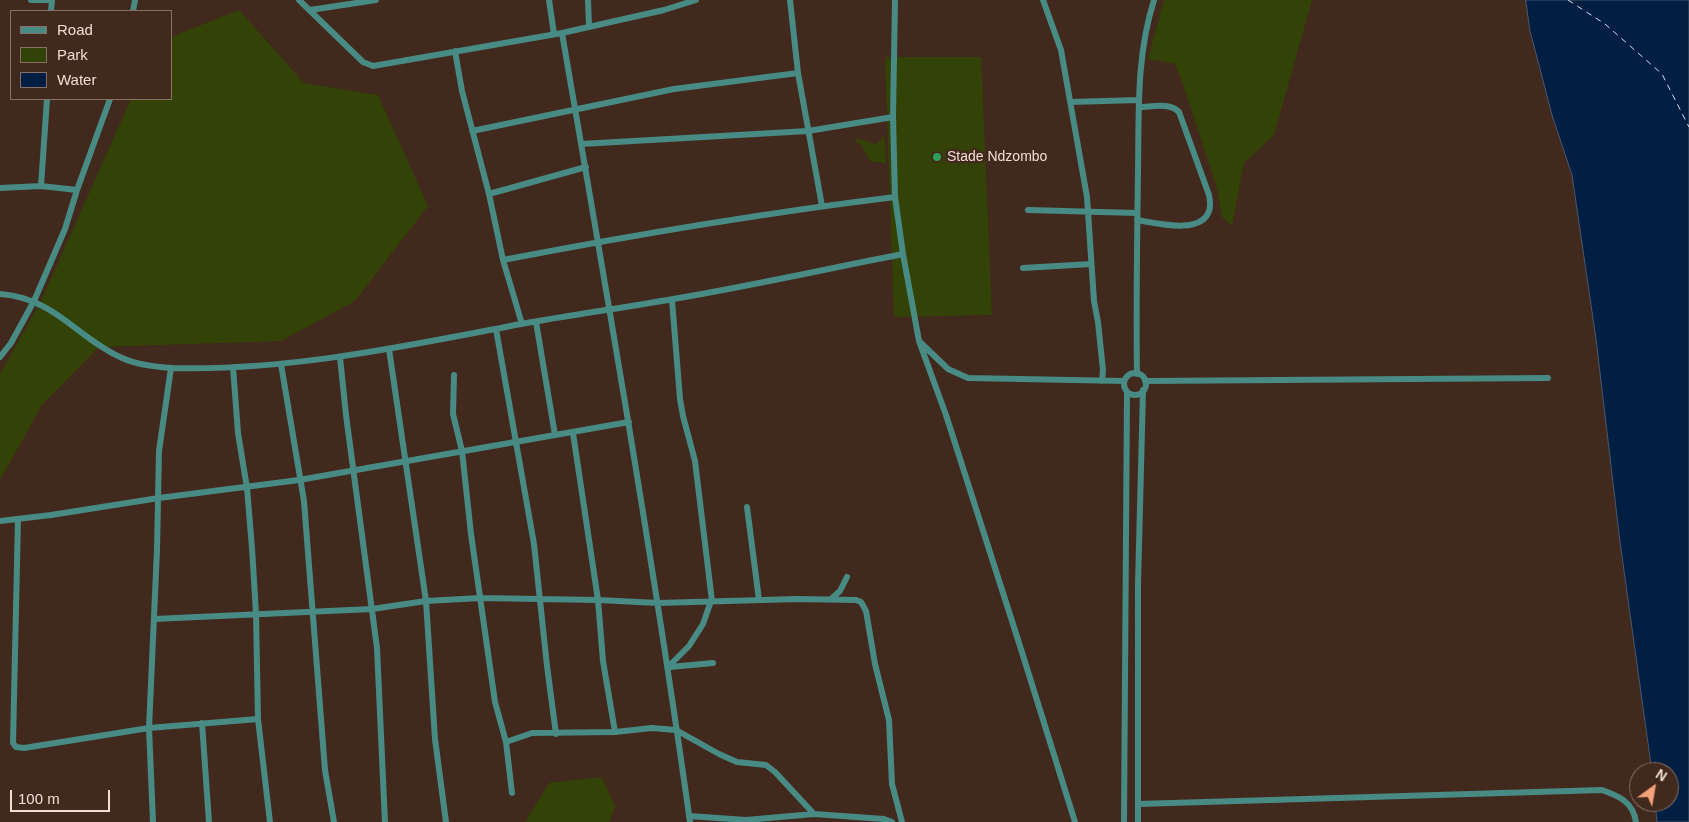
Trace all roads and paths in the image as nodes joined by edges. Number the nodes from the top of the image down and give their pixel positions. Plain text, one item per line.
1 (31, 0) edge
2 (52, 0) edge
3 (298, 0) edge
4 (376, 0) edge
5 (549, 0) edge
6 (588, 0) edge
7 (696, 0) edge
8 (790, 0) edge
9 (895, 0) edge
10 (1043, 0) edge
11 (1154, 0) edge
12 (310, 10) junction
13 (589, 26) junction
14 (558, 33) junction
15 (455, 50) junction
16 (798, 73) junction
17 (47, 100) edge
18 (110, 100) edge
19 (1070, 102) junction
20 (1139, 104) junction
21 (575, 109) junction
22 (893, 117) junction
23 (472, 131) junction
24 (808, 131) junction
25 (581, 144) junction
26 (586, 167) junction
27 (40, 186) junction
28 (0, 188) edge
29 (77, 190) junction
30 (489, 194) junction
31 (895, 197) junction
32 (822, 206) junction
33 (1028, 210) dead end
34 (1088, 212) junction
35 (1137, 217) junction
36 (598, 242) junction
37 (903, 254) junction
38 (504, 260) junction
39 (1092, 264) junction
40 (1023, 268) dead end
41 (0, 294) edge
42 (672, 300) junction
43 (34, 301) junction
44 (609, 309) junction
45 (536, 322) junction
46 (522, 324) junction
47 (496, 329) junction
48 (919, 341) junction
49 (389, 349) junction
50 (0, 357) edge
51 (340, 357) junction
52 (281, 364) junction
53 (233, 367) junction
54 (171, 368) junction
55 (1137, 374) junction
56 (454, 375) dead end
57 (1548, 378) dead end
58 (1102, 381) junction
59 (1124, 381) junction
60 (1145, 381) junction
61 (1144, 390) junction
62 (1127, 392) junction
63 (629, 422) junction
64 (573, 433) junction
65 (555, 435) junction
66 (516, 441) junction
67 (462, 451) junction
68 (406, 462) junction
69 (354, 470) junction
70 (300, 480) junction
71 (247, 488) junction
72 (159, 498) junction
73 (747, 507) dead end
74 (18, 519) junction
75 (0, 521) edge
76 (847, 577) dead end
77 (480, 598) junction
78 (540, 598) junction
79 (831, 599) junction
80 (598, 600) junction
81 (759, 600) junction
82 (426, 601) junction
83 (711, 601) junction
84 (658, 603) junction
85 (372, 609) junction
86 (314, 612) junction
87 (256, 613) junction
88 (154, 619) junction
89 (713, 664) dead end
90 (668, 667) junction
91 (258, 719) junction
92 (202, 723) junction
93 (149, 728) junction
94 (676, 730) junction
95 (615, 732) junction
96 (556, 734) junction
97 (506, 742) junction
98 (512, 793) dead end
99 (1138, 804) junction
100 (814, 814) junction
101 (690, 819) edge
102 (153, 822) edge
103 (209, 822) edge
104 (270, 822) edge
105 (334, 822) edge
106 (385, 822) edge
107 (446, 822) edge
108 (892, 822) edge
109 (902, 822) edge
110 (1075, 822) edge
111 (1124, 822) edge
112 (1138, 822) edge
113 (1636, 822) edge

1 - 2 street
3 - 12 street
4 - 12 street
5 - 14 street
6 - 13 street
7 - 13 street
8 - 16 street
9 - 22 street
10 - 19 street
11 - 20 street
12 - 15 street
13 - 14 street
14 - 15 street
14 - 21 street
15 - 23 street
16 - 21 street
16 - 24 street
17 - 27 street
18 - 29 street
19 - 20 street
19 - 34 street
20 - 35 street
20 - 35 street
21 - 23 street
21 - 25 street
22 - 24 street
22 - 31 street
23 - 30 street
24 - 25 street
24 - 32 street
25 - 26 street
26 - 30 street
26 - 36 street
27 - 28 street
27 - 29 street
29 - 43 street
30 - 38 street
31 - 32 street
31 - 37 street
32 - 36 street
33 - 34 street
34 - 35 street
34 - 39 street
35 - 55 street
36 - 38 street
36 - 44 street
37 - 42 street
37 - 48 street
38 - 46 street
39 - 40 street
39 - 58 street
41 - 43 street
42 - 44 street
42 - 83 street
43 - 50 street
43 - 54 street
44 - 45 street
44 - 63 street
45 - 46 street
45 - 65 street
46 - 47 street
47 - 49 street
47 - 66 street
48 - 58 street
48 - 110 street
49 - 51 street
49 - 68 street
51 - 52 street
51 - 69 street
52 - 53 street
52 - 70 street
53 - 54 street
53 - 71 street
54 - 72 street
55 - 59 street
55 - 60 street
56 - 67 street
57 - 60 street
58 - 59 street
59 - 62 street
60 - 61 street
61 - 62 street
61 - 99 street
62 - 111 street
63 - 64 street
63 - 84 street
64 - 65 street
64 - 80 street
65 - 66 street
66 - 67 street
66 - 78 street
67 - 68 street
67 - 77 street
68 - 69 street
68 - 82 street
69 - 70 street
69 - 85 street
70 - 71 street
70 - 86 street
71 - 72 street
71 - 87 street
72 - 74 street
72 - 88 street
73 - 81 street
74 - 75 street
74 - 93 street
76 - 79 street
77 - 78 street
77 - 82 street
77 - 97 street
78 - 80 street
78 - 96 street
79 - 81 street
79 - 109 street
80 - 84 street
80 - 95 street
81 - 83 street
82 - 85 street
82 - 107 street
83 - 84 street
83 - 90 street
84 - 90 street
85 - 86 street
85 - 106 street
86 - 87 street
86 - 105 street
87 - 88 street
87 - 91 street
88 - 93 street
89 - 90 street
90 - 94 street
91 - 92 street
91 - 104 street
92 - 93 street
92 - 103 street
93 - 102 street
94 - 95 street
94 - 100 street
94 - 101 street
95 - 96 street
96 - 97 street
97 - 98 street
99 - 112 street
99 - 113 street
100 - 101 street
100 - 108 street

